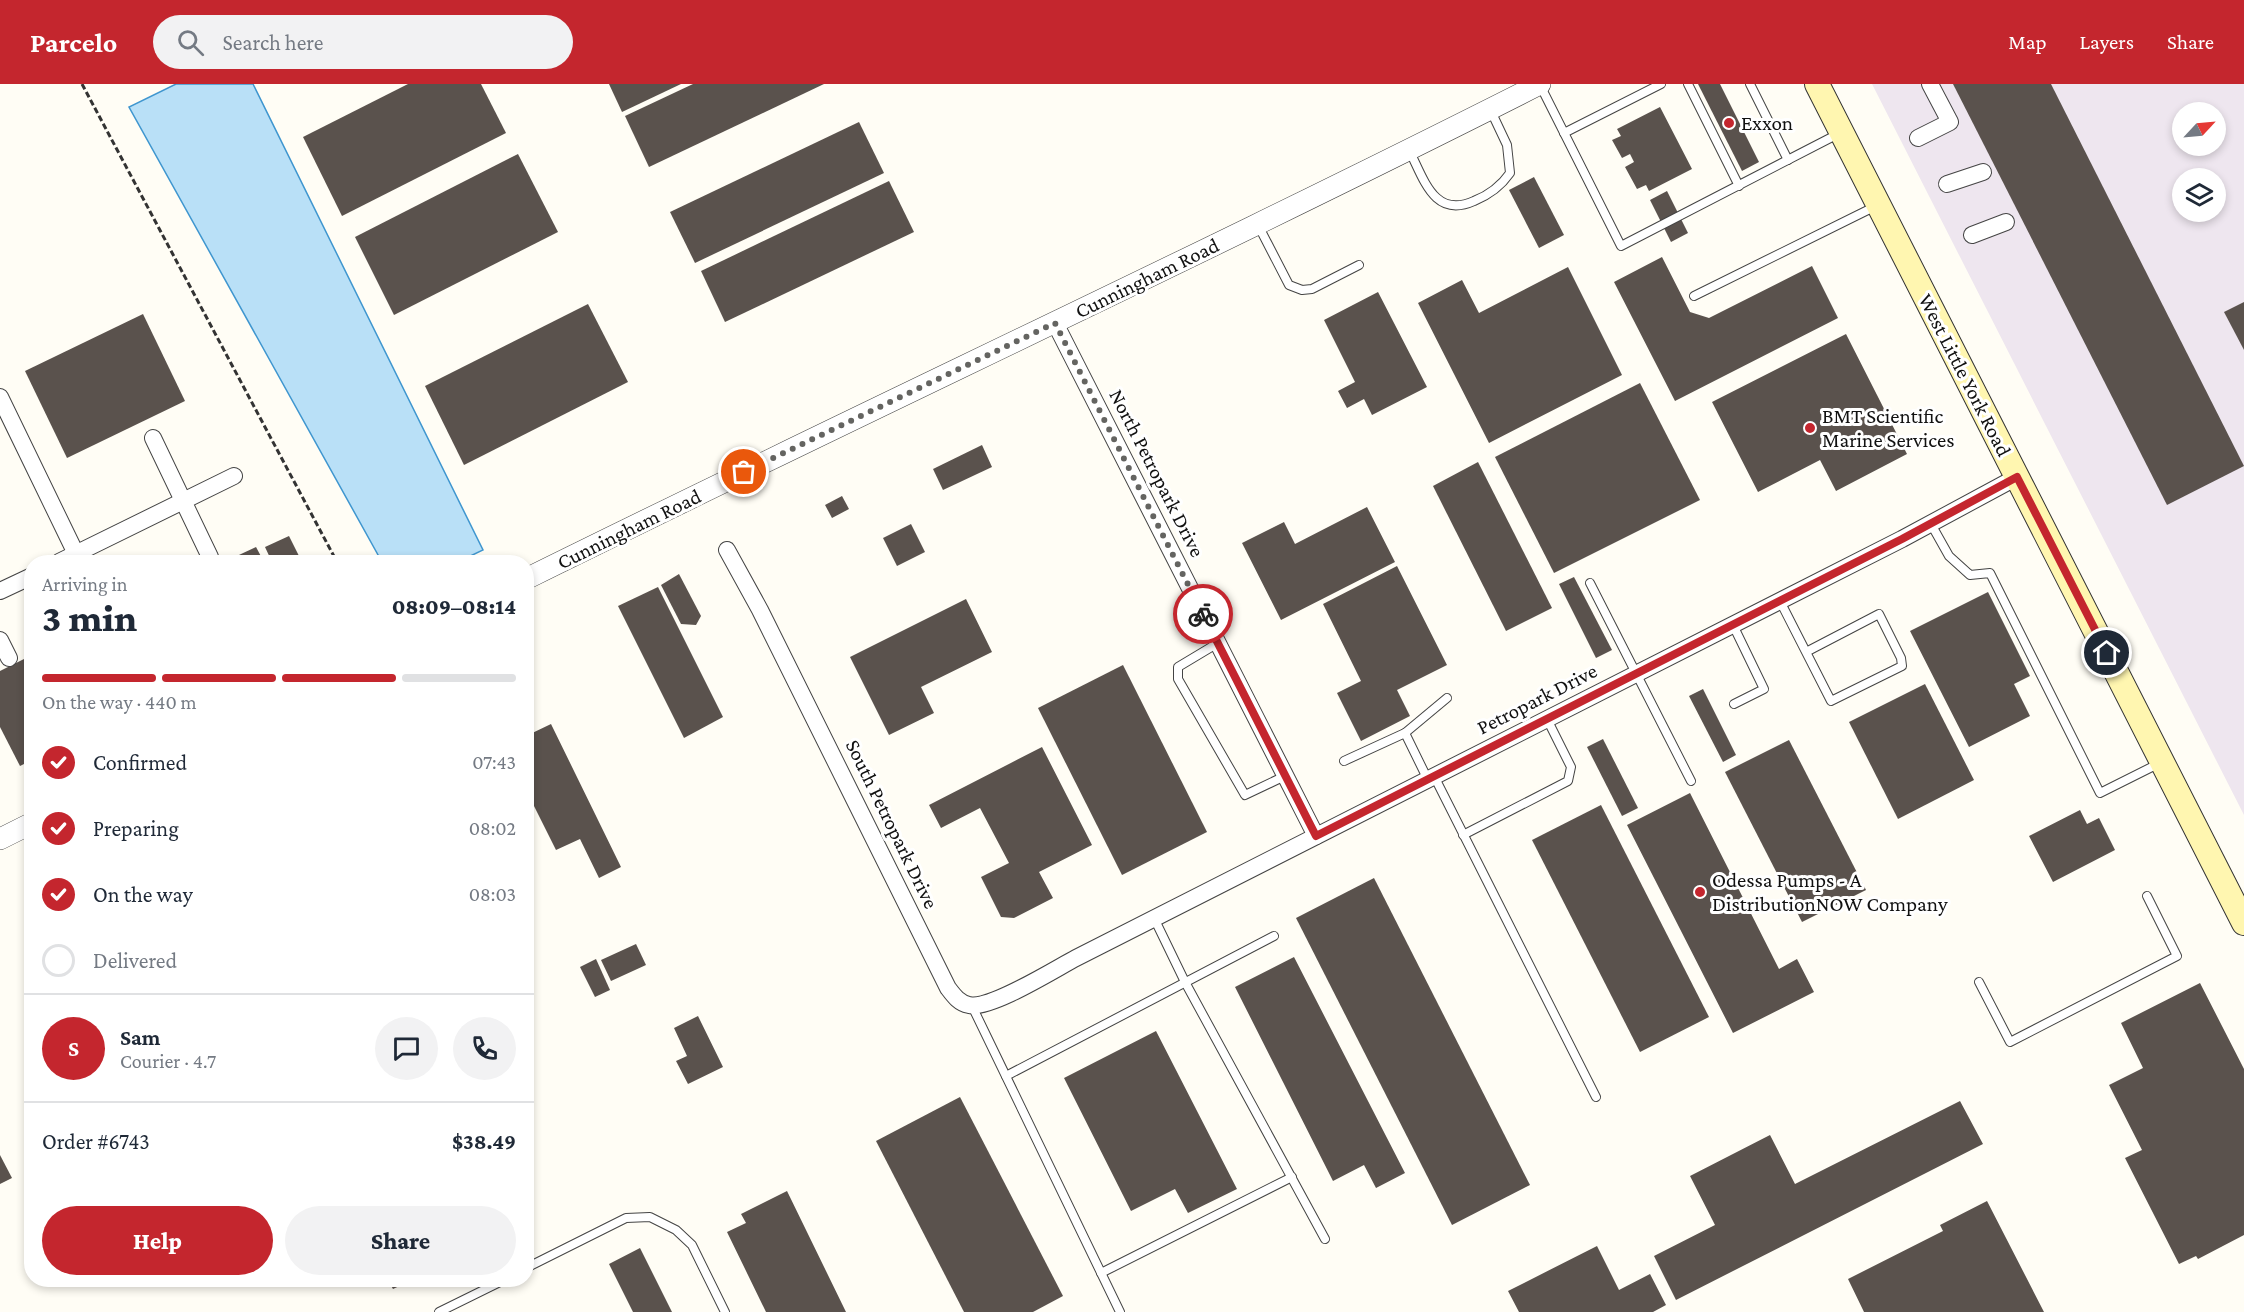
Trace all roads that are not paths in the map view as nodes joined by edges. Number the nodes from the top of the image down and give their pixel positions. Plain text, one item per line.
1 (1540, 84) edge
2 (1661, 84) edge
3 (1688, 84) edge
4 (1750, 84) edge
5 (1817, 84) edge
6 (1930, 84) edge
7 (1490, 109) junction
8 (1842, 132) junction
9 (1564, 133) junction
10 (1918, 138) dead end
11 (1409, 150) junction
12 (1788, 160) junction
13 (1983, 172) dead end
14 (1947, 184) dead end
15 (1739, 186) junction
16 (1879, 205) junction
17 (2006, 222) dead end
18 (1257, 224) junction
19 (1972, 235) dead end
20 (1359, 265) dead end
21 (1694, 297) dead end
22 (1055, 323) junction
23 (0, 397) edge
24 (153, 438) dead end
25 (234, 476) dead end
26 (2017, 477) junction
27 (183, 501) junction
28 (1931, 524) junction
29 (727, 550) dead end
30 (77, 555) edge
31 (84, 555) edge
32 (209, 555) edge
33 (534, 575) edge
34 (24, 580) edge
35 (1590, 583) dead end
36 (0, 591) edge
37 (1780, 601) junction
38 (1733, 625) junction
39 (0, 640) edge
40 (1218, 643) junction
41 (1806, 652) junction
42 (9, 658) dead end
43 (1637, 674) junction
44 (1447, 698) dead end
45 (1734, 704) dead end
46 (1547, 719) junction
47 (1405, 733) junction
48 (1344, 761) dead end
49 (2162, 762) junction
50 (1285, 776) junction
51 (1431, 778) junction
52 (1692, 781) dead end
53 (24, 826) edge
54 (1463, 835) junction
55 (1316, 836) junction
56 (0, 838) edge
57 (2147, 896) dead end
58 (1154, 918) junction
59 (2244, 923) edge
60 (1274, 936) dead end
61 (1185, 982) junction
62 (1980, 982) dead end
63 (972, 1006) junction
64 (1005, 1076) junction
65 (1596, 1097) dead end
66 (1292, 1177) junction
67 (1325, 1239) dead end
68 (534, 1264) edge
69 (1101, 1274) junction
70 (490, 1287) edge
71 (440, 1312) edge
72 (725, 1312) edge
73 (1120, 1312) edge

1 - 7 street, Cunningham Road
1 - 9 lane
2 - 9 lane
3 - 15 lane
4 - 12 lane
5 - 8 main road, West Little York Road
6 - 10 street
7 - 11 street, Cunningham Road
7 - 11 lane
8 - 12 lane
8 - 16 main road, West Little York Road
9 - 15 lane
11 - 18 street, Cunningham Road
12 - 15 lane
13 - 14 street
16 - 21 lane
16 - 26 main road, West Little York Road
17 - 19 street
18 - 20 lane
18 - 22 street, Cunningham Road
22 - 33 street, Cunningham Road
22 - 40 street, North Petropark Drive
23 - 30 street
24 - 27 street
25 - 27 street
26 - 28 street, Petropark Drive
26 - 49 main road, West Little York Road
27 - 31 street
27 - 32 street
28 - 37 street, Petropark Drive
28 - 49 lane
29 - 63 street, South Petropark Drive
34 - 36 street
35 - 43 lane
37 - 38 street, Petropark Drive
37 - 41 lane
38 - 43 street, Petropark Drive
38 - 45 lane
39 - 42 street
40 - 50 street, North Petropark Drive
40 - 50 lane
41 - 41 lane
43 - 46 street, Petropark Drive
43 - 52 lane
44 - 47 lane
46 - 51 street, Petropark Drive
46 - 54 lane
47 - 48 lane
47 - 51 lane
49 - 59 main road, West Little York Road
50 - 55 street, North Petropark Drive
51 - 54 lane
51 - 55 street, Petropark Drive
53 - 56 street
54 - 65 lane
55 - 58 street, Petropark Drive
57 - 62 lane
58 - 61 lane
58 - 63 street, Petropark Drive
60 - 61 lane
61 - 64 lane
61 - 66 lane
63 - 64 lane
64 - 69 lane
66 - 67 lane
66 - 69 lane
68 - 72 lane
69 - 73 lane
70 - 71 lane

